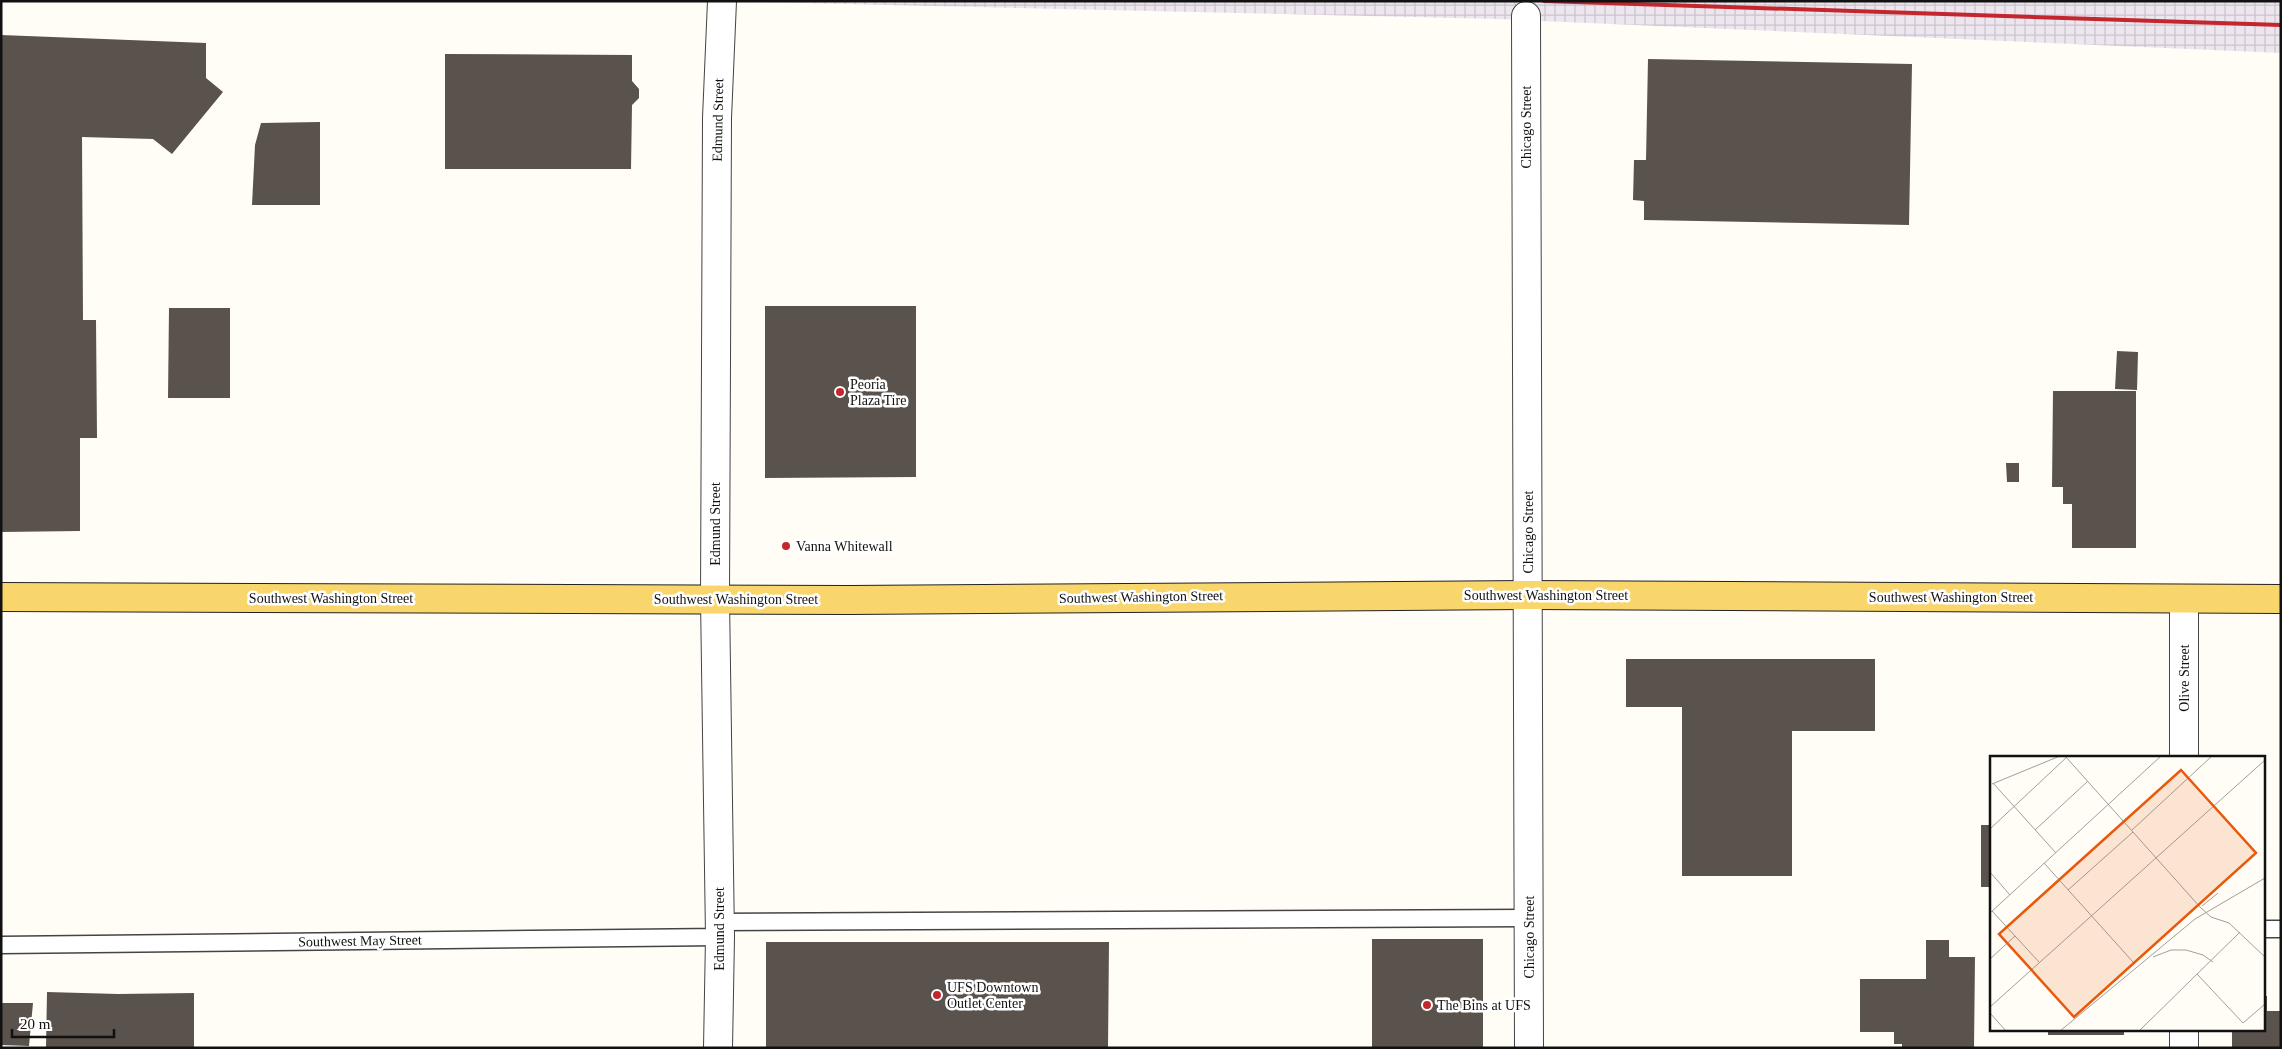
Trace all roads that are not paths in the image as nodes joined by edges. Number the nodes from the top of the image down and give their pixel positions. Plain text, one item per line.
1 (722, 1) edge
2 (1526, 16) dead end
3 (1528, 595) junction
4 (1, 597) edge
5 (715, 599) junction
6 (2184, 599) junction
7 (2281, 599) edge
8 (2184, 756) edge
9 (1529, 918) junction
10 (720, 929) junction
11 (2264, 929) edge
12 (2281, 929) edge
13 (1, 945) edge
14 (2184, 1032) edge
15 (718, 1048) edge
16 (1530, 1048) edge
17 (2184, 1048) edge

1 - 5 street, Edmund Street
2 - 3 street, Chicago Street
3 - 5 main road, Southwest Washington Street
3 - 6 main road, Southwest Washington Street
3 - 9 street, Chicago Street
4 - 5 main road, Southwest Washington Street
5 - 10 street, Edmund Street
6 - 7 main road, Southwest Washington Street
6 - 8 street, Olive Street
9 - 10 lane, Southwest May Street
9 - 16 street, Chicago Street
10 - 13 lane, Southwest May Street
10 - 15 street, Edmund Street
11 - 12 lane
14 - 17 street

